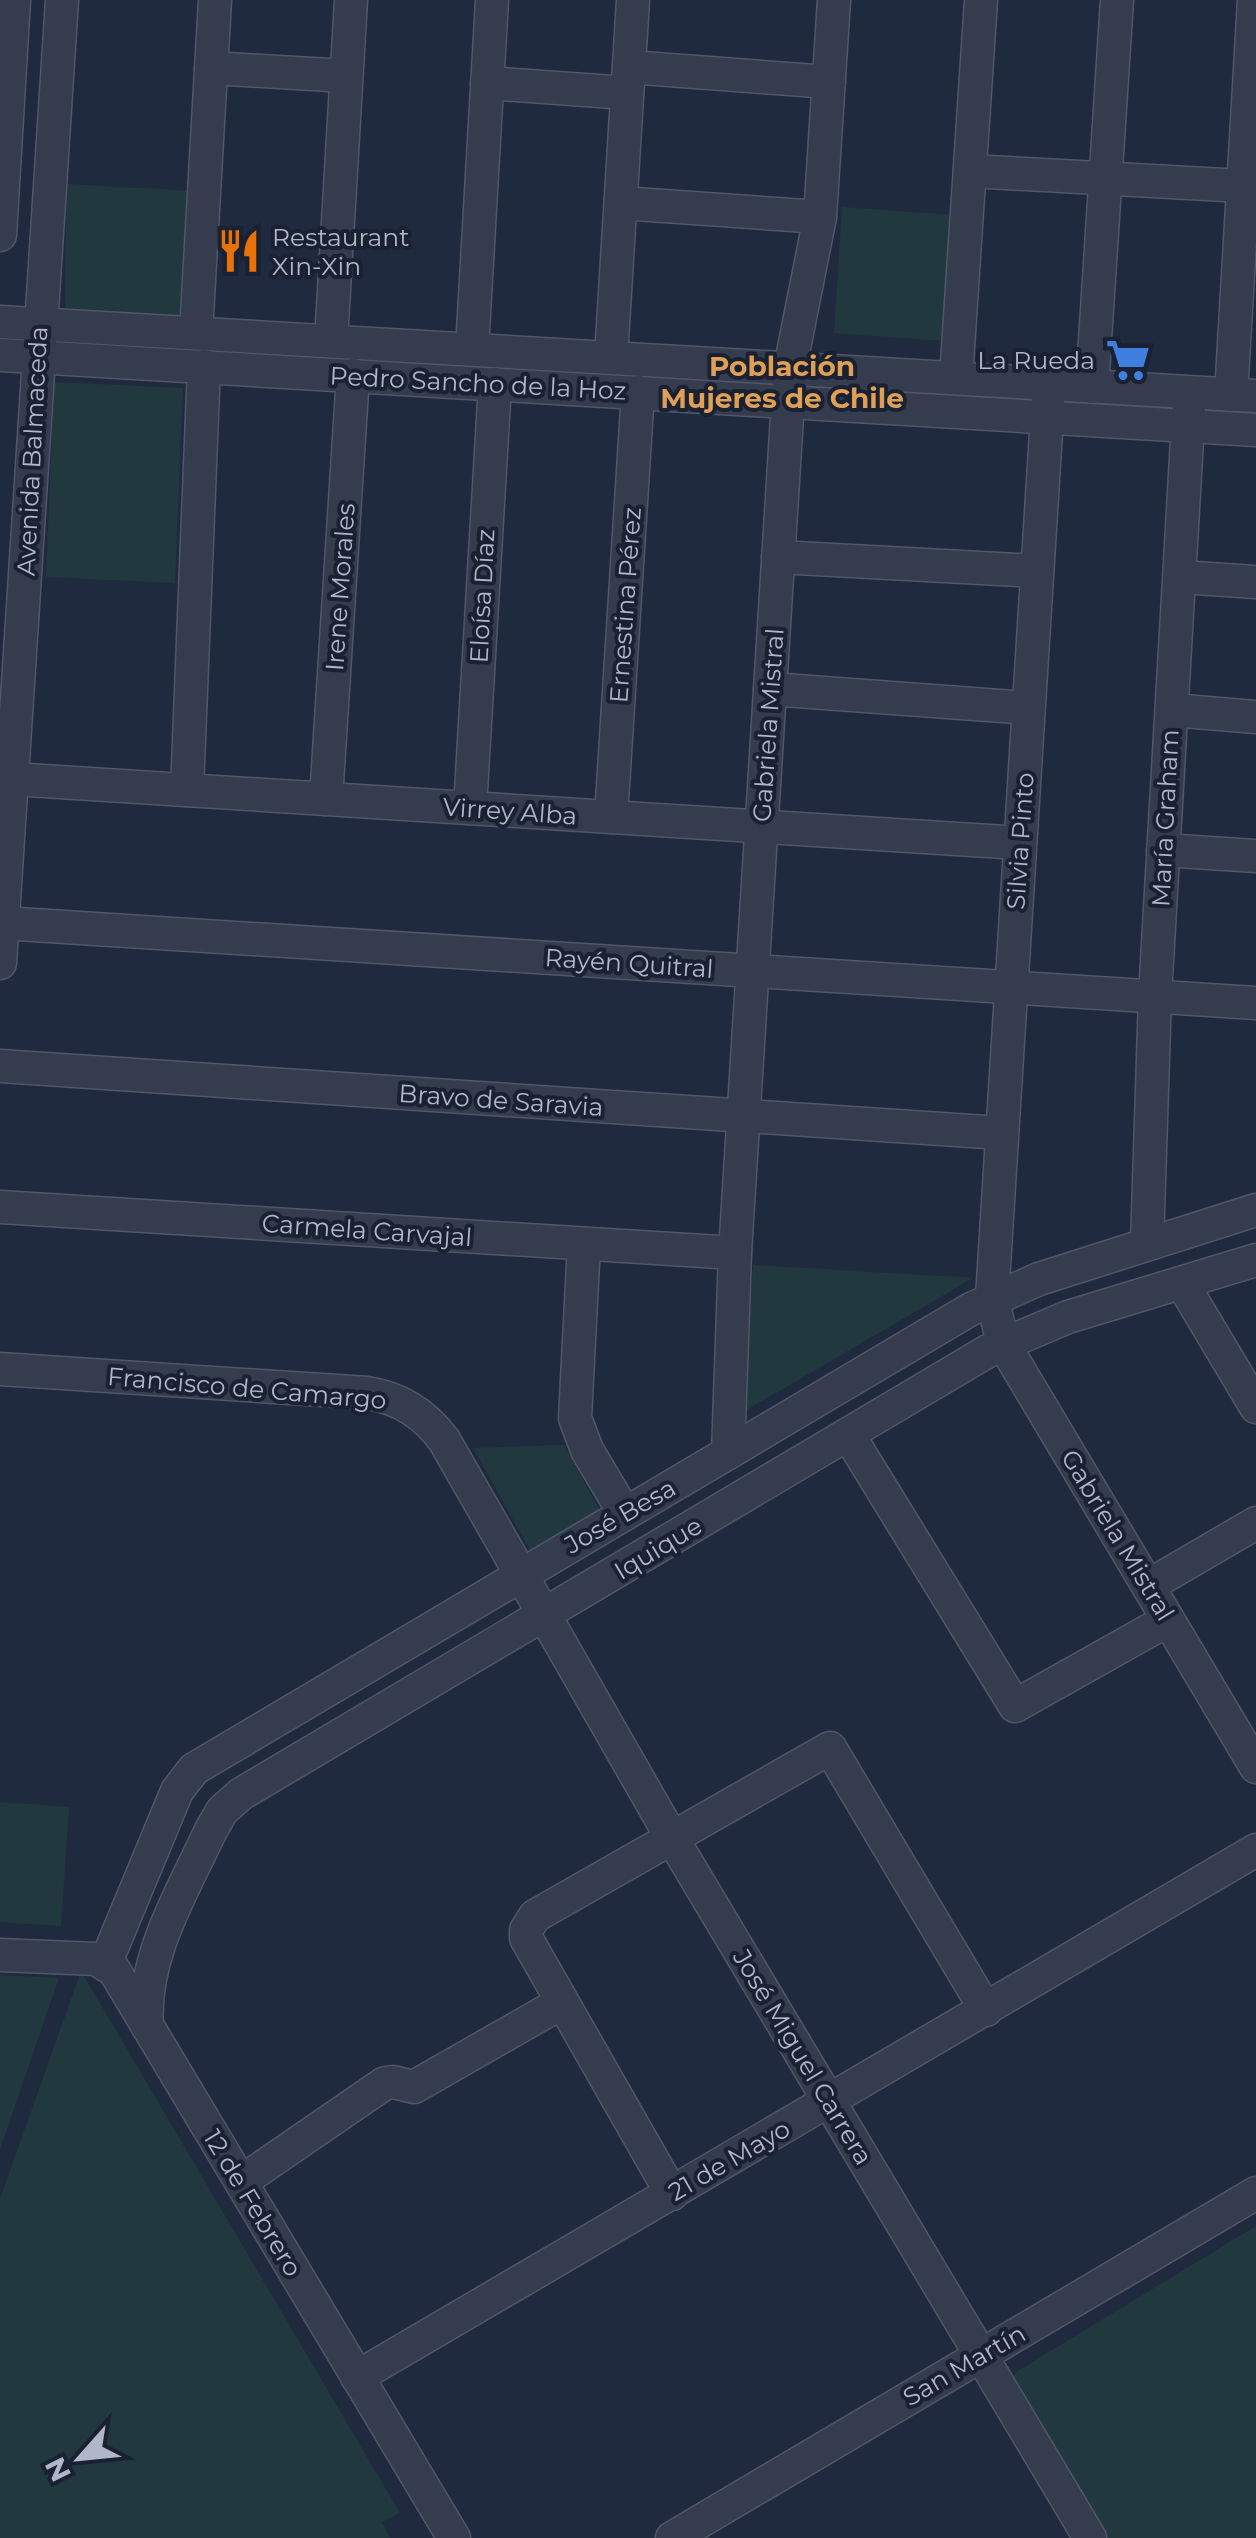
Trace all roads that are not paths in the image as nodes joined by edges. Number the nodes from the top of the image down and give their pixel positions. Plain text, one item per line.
1 (14, 0) edge
2 (62, 0) edge
3 (216, 0) edge
4 (351, 0) edge
5 (492, 0) edge
6 (633, 0) edge
7 (834, 0) edge
8 (981, 0) edge
9 (1117, 0) edge
10 (1254, 0) edge
11 (211, 68) junction
12 (346, 76) junction
13 (628, 80) junction
14 (829, 82) junction
15 (487, 83) junction
16 (3, 130) edge
17 (970, 171) junction
18 (1106, 178) junction
19 (1243, 186) junction
20 (621, 203) junction
21 (820, 217) junction
22 (0, 235) edge
23 (0, 322) edge
24 (40, 323) junction
25 (196, 332) junction
26 (331, 341) junction
27 (472, 349) junction
28 (0, 355) edge
29 (38, 356) junction
30 (611, 358) junction
31 (204, 366) junction
32 (790, 368) junction
33 (353, 375) junction
34 (956, 378) junction
35 (494, 384) junction
36 (1050, 384) junction
37 (1092, 387) junction
38 (638, 392) junction
39 (1190, 392) junction
40 (1244, 396) edge
41 (788, 402) junction
42 (1047, 417) junction
43 (1188, 426) junction
44 (1256, 430) edge
45 (778, 557) junction
46 (1038, 571) junction
47 (1180, 577) junction
48 (1256, 582) edge
49 (770, 689) junction
50 (1028, 708) junction
51 (1172, 710) junction
52 (1256, 717) edge
53 (6, 781) edge
54 (187, 790) junction
55 (326, 799) junction
56 (470, 808) junction
57 (611, 817) junction
58 (762, 826) junction
59 (1020, 843) junction
60 (1164, 850) junction
61 (1256, 856) edge
62 (2, 923) edge
63 (0, 963) edge
64 (752, 971) junction
65 (1010, 987) junction
66 (1155, 996) junction
67 (1256, 1003) edge
68 (0, 1066) edge
69 (744, 1116) junction
70 (1001, 1133) junction
71 (0, 1208) edge
72 (1256, 1210) edge
73 (584, 1244) junction
74 (1147, 1244) junction
75 (735, 1254) junction
76 (1256, 1260) edge
77 (1182, 1283) junction
78 (992, 1298) junction
79 (1003, 1343) junction
80 (0, 1370) edge
81 (1256, 1408) edge
82 (848, 1434) junction
83 (728, 1453) junction
84 (624, 1514) junction
85 (1256, 1523) edge
86 (519, 1575) junction
87 (1148, 1586) junction
88 (544, 1617) junction
89 (1168, 1620) junction
90 (1256, 1767) edge
91 (672, 1838) junction
92 (1256, 1850) edge
93 (0, 1955) edge
94 (156, 1955) junction
95 (106, 1962) junction
96 (562, 2003) junction
97 (986, 2010) junction
98 (147, 2025) junction
99 (830, 2101) junction
100 (241, 2182) junction
101 (1256, 2193) edge
102 (672, 2194) junction
103 (982, 2354) junction
104 (357, 2378) junction
105 (454, 2538) edge
106 (672, 2538) edge
107 (1090, 2538) edge

1 - 16 street
2 - 24 street, Avenida Balmaceda
3 - 11 street
4 - 12 street
5 - 15 street
6 - 13 street
7 - 14 street, Gabriela Mistral
8 - 17 street
9 - 18 street
10 - 19 street
11 - 12 street
11 - 25 street
12 - 26 street
13 - 14 street
13 - 15 street
13 - 20 street
14 - 21 street, Gabriela Mistral
15 - 27 street
16 - 22 street
17 - 18 street
17 - 34 street
18 - 19 street
18 - 37 street
19 - 40 street
20 - 21 street
20 - 30 street
21 - 32 street, Gabriela Mistral
23 - 24 street, Pedro Sancho de la Hoz
24 - 25 street, Pedro Sancho de la Hoz
24 - 29 street, Avenida Balmaceda
25 - 26 street, Pedro Sancho de la Hoz
26 - 27 street, Pedro Sancho de la Hoz
27 - 30 street, Pedro Sancho de la Hoz
28 - 29 street, Pedro Sancho de la Hoz
29 - 31 street, Pedro Sancho de la Hoz
29 - 53 street, Avenida Balmaceda
30 - 32 street, Pedro Sancho de la Hoz
31 - 33 street, Pedro Sancho de la Hoz
31 - 54 street
32 - 34 street, Pedro Sancho de la Hoz
32 - 41 street, Gabriela Mistral
33 - 35 street, Pedro Sancho de la Hoz
33 - 55 street, Irene Morales
34 - 36 street, Pedro Sancho de la Hoz
35 - 38 street, Pedro Sancho de la Hoz
35 - 56 street, Eloísa Díaz
36 - 37 street, Pedro Sancho de la Hoz
36 - 42 street, Silvia Pinto
37 - 39 street, Pedro Sancho de la Hoz
38 - 41 street, Pedro Sancho de la Hoz
38 - 57 street, Ernestina Pérez
39 - 40 street, Pedro Sancho de la Hoz
39 - 43 street, María Graham
41 - 42 street, Pedro Sancho de la Hoz
41 - 45 street, Gabriela Mistral
42 - 43 street, Pedro Sancho de la Hoz
42 - 46 street, Silvia Pinto
43 - 44 street, Pedro Sancho de la Hoz
43 - 47 street, María Graham
45 - 46 street
45 - 49 street, Gabriela Mistral
46 - 50 street, Silvia Pinto
47 - 48 street
47 - 51 street, María Graham
49 - 50 street
49 - 58 street, Gabriela Mistral
50 - 59 street, Silvia Pinto
51 - 52 street
51 - 60 street, María Graham
53 - 54 street, Virrey Alba
53 - 62 street, Avenida Balmaceda
54 - 55 street, Virrey Alba
55 - 56 street, Virrey Alba
56 - 57 street, Virrey Alba
57 - 58 street, Virrey Alba
58 - 59 street, Virrey Alba
58 - 64 street, Gabriela Mistral
59 - 65 street, Silvia Pinto
60 - 61 street
60 - 66 street, María Graham
62 - 63 street, Avenida Balmaceda
62 - 64 street, Rayén Quitral
64 - 65 street, Rayén Quitral
64 - 69 street, Gabriela Mistral
65 - 66 street, Rayén Quitral
65 - 70 street, Silvia Pinto
66 - 67 street, Rayén Quitral
66 - 74 street, María Graham
68 - 69 street, Bravo de Saravia
69 - 70 street, Bravo de Saravia
69 - 75 street, Gabriela Mistral
70 - 78 street, Silvia Pinto
71 - 73 street, Carmela Carvajal
72 - 74 street, José Besa
73 - 75 street, Carmela Carvajal
73 - 84 street
74 - 78 street, José Besa
75 - 83 street, Gabriela Mistral
76 - 77 street, Iquique
77 - 79 street, Iquique
77 - 81 street
78 - 79 street, Gabriela Mistral
78 - 83 street, José Besa
79 - 82 street, Iquique
79 - 87 street, Gabriela Mistral
80 - 86 street, Francisco de Camargo
82 - 88 street, Iquique
82 - 89 street
83 - 84 street, José Besa
84 - 86 street, José Besa
85 - 87 street
86 - 88 street, José Miguel Carrera
86 - 95 street, José Besa
87 - 89 street, Gabriela Mistral
88 - 91 street, José Miguel Carrera
88 - 94 street, Iquique
89 - 90 street, Gabriela Mistral
91 - 96 street
91 - 97 street
91 - 99 street, José Miguel Carrera
92 - 97 street, 21 de Mayo
93 - 95 street
94 - 95 street
94 - 98 street, Iquique
95 - 98 street, 12 de Febrero
96 - 100 street
96 - 102 street
97 - 99 street, 21 de Mayo
98 - 100 street, 12 de Febrero
99 - 102 street, 21 de Mayo
99 - 103 street, José Miguel Carrera
100 - 104 street, 12 de Febrero
101 - 103 street, San Martín
102 - 104 street, 21 de Mayo
103 - 106 street, San Martín
103 - 107 street, José Miguel Carrera
104 - 105 street, 12 de Febrero

